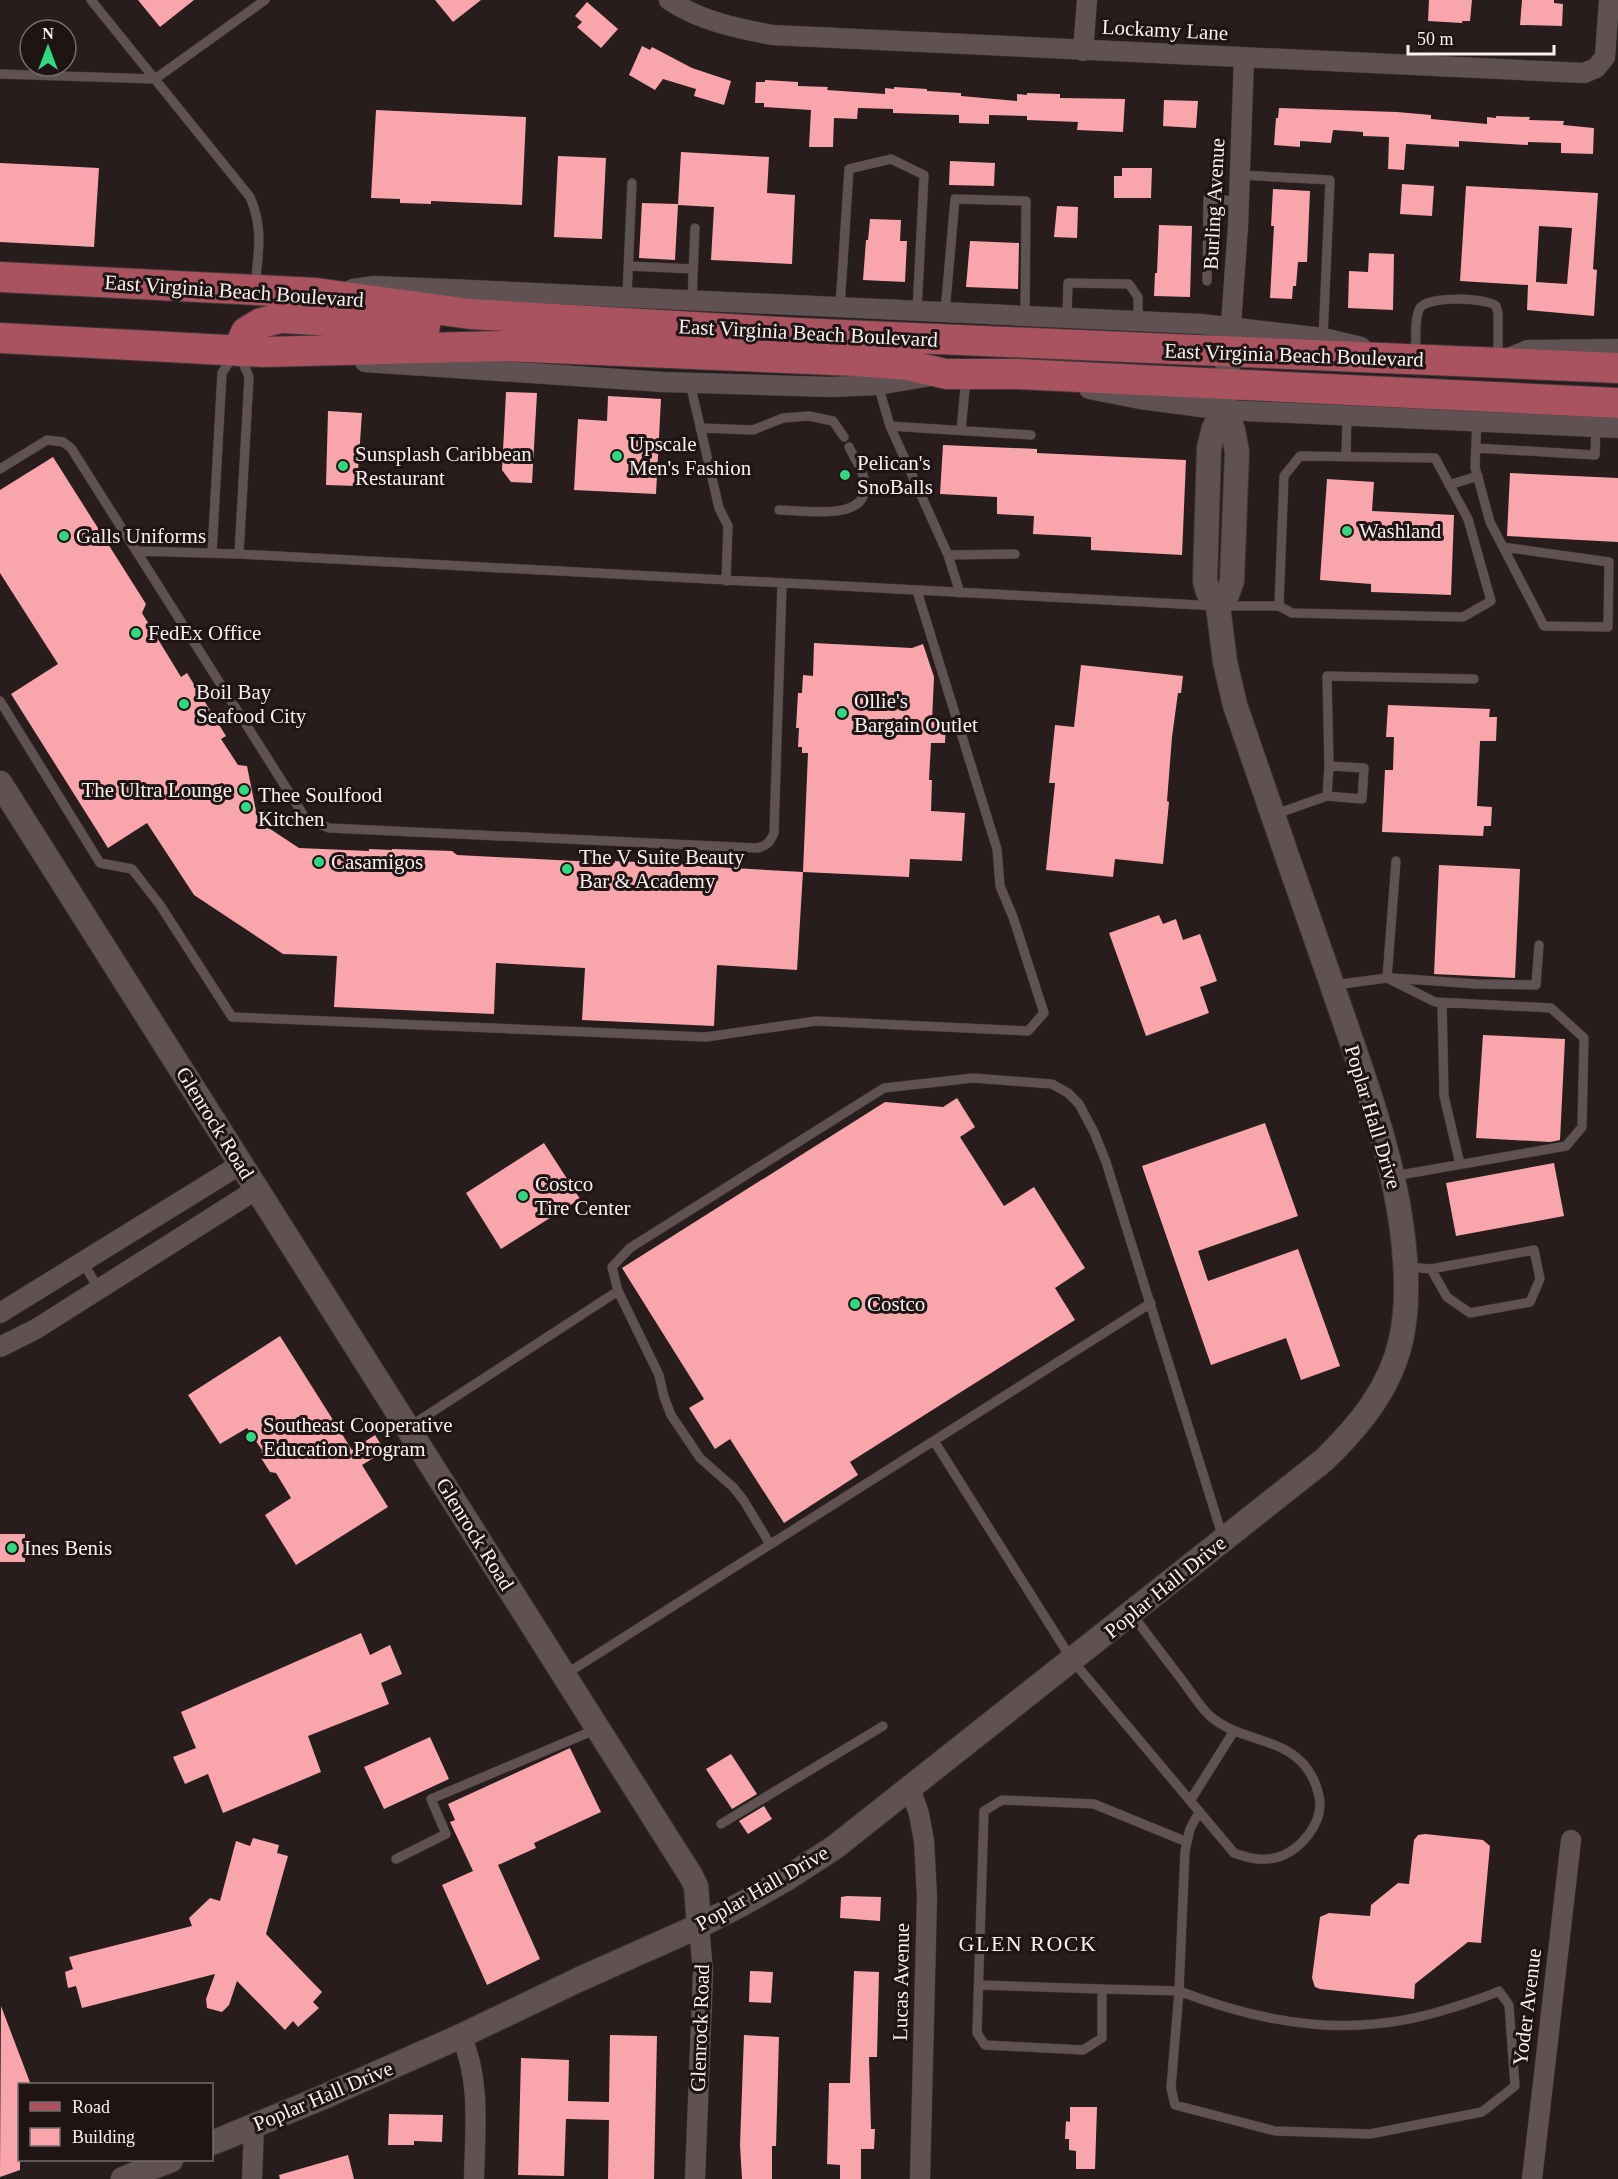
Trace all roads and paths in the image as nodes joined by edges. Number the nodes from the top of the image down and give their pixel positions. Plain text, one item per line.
1 (91, 0) edge
2 (266, 0) edge
3 (669, 0) edge
4 (1088, 0) edge
5 (1609, 1) edge
6 (1083, 51) junction
7 (1244, 58) junction
8 (0, 74) edge
9 (155, 80) junction
10 (1240, 176) junction
11 (632, 183) dead end
12 (1239, 202) junction
13 (695, 228) dead end
14 (628, 266) junction
15 (693, 269) junction
16 (0, 276) edge
17 (1207, 281) dead end
18 (254, 290) junction
19 (316, 293) junction
20 (627, 296) junction
21 (692, 300) junction
22 (840, 307) junction
23 (917, 311) junction
24 (945, 312) junction
25 (508, 317) junction
26 (1024, 317) junction
27 (1067, 318) junction
28 (1138, 321) junction
29 (0, 338) edge
30 (1323, 338) junction
31 (1230, 339) junction
32 (1618, 349) edge
33 (250, 351) junction
34 (1416, 360) junction
35 (1498, 363) junction
36 (1618, 368) edge
37 (956, 374) junction
38 (690, 383) junction
39 (878, 384) junction
40 (1225, 397) junction
41 (1618, 403) edge
42 (1478, 408) junction
43 (1347, 415) junction
44 (890, 426) junction
45 (1596, 426) junction
46 (700, 428) junction
47 (1618, 428) edge
48 (961, 430) junction
49 (1031, 435) dead end
50 (844, 437) dead end
51 (849, 447) dead end
52 (1476, 448) junction
53 (1346, 457) junction
54 (0, 469) edge
55 (1478, 476) junction
56 (1449, 485) junction
57 (779, 510) dead end
58 (1503, 547) junction
59 (136, 551) junction
60 (212, 553) junction
61 (239, 554) junction
62 (1015, 554) dead end
63 (948, 555) junction
64 (726, 581) junction
65 (782, 584) junction
66 (916, 591) junction
67 (960, 593) junction
68 (1218, 606) junction
69 (1279, 606) junction
70 (1474, 679) dead end
71 (0, 701) edge
72 (1329, 766) junction
73 (0, 783) edge
74 (1327, 796) junction
75 (1273, 815) junction
76 (1396, 861) dead end
77 (1539, 945) dead end
78 (1387, 978) junction
79 (1332, 985) junction
80 (1442, 1003) junction
81 (241, 1164) junction
82 (1460, 1164) junction
83 (1394, 1176) junction
84 (257, 1189) junction
85 (83, 1263) junction
86 (1405, 1266) junction
87 (1431, 1269) junction
88 (99, 1289) junction
89 (618, 1291) junction
90 (1151, 1303) junction
91 (0, 1313) edge
92 (0, 1347) edge
93 (408, 1428) junction
94 (934, 1441) junction
95 (1223, 1540) junction
96 (770, 1544) junction
97 (1131, 1613) junction
98 (1072, 1660) junction
99 (564, 1675) junction
100 (883, 1726) dead end
101 (598, 1728) junction
102 (1234, 1731) junction
103 (910, 1788) junction
104 (1190, 1801) junction
105 (1199, 1812) junction
106 (721, 1824) dead end
107 (1571, 1840) dead end
108 (1187, 1842) junction
109 (396, 1859) dead end
110 (699, 1926) junction
111 (979, 1985) junction
112 (1102, 1989) junction
113 (1179, 1991) junction
114 (460, 2036) junction
115 (254, 2126) junction
116 (213, 2143) edge
117 (168, 2161) edge
118 (123, 2179) edge
119 (252, 2179) edge
120 (474, 2179) edge
121 (695, 2179) edge
122 (920, 2179) edge
123 (1532, 2179) edge

1 - 9 lane
2 - 9 lane
3 - 6 street, Lockamy Lane
4 - 6 street
5 - 7 street, Lockamy Lane
6 - 7 street, Lockamy Lane
7 - 10 street, Burling Avenue
8 - 9 lane
9 - 18 lane
10 - 12 street, Burling Avenue
10 - 30 lane
11 - 14 lane
12 - 17 lane
12 - 31 street, Burling Avenue
13 - 15 lane
14 - 15 lane
14 - 20 lane
15 - 21 lane
16 - 18 main road, East Virginia Beach Boulevard
18 - 19 main road, East Virginia Beach Boulevard
19 - 20 street
19 - 25 main road, East Virginia Beach Boulevard
20 - 21 street
21 - 22 street
22 - 23 street
22 - 23 lane
23 - 24 street
24 - 26 street
24 - 26 lane
25 - 31 main road, East Virginia Beach Boulevard
25 - 33 main road
26 - 27 street
27 - 28 street
27 - 28 lane
28 - 31 street
29 - 33 main road, East Virginia Beach Boulevard
30 - 31 street
30 - 34 street
31 - 34 main road, East Virginia Beach Boulevard
31 - 40 street, Poplar Hall Drive
32 - 35 street
33 - 37 main road, East Virginia Beach Boulevard
33 - 38 street
33 - 60 lane
33 - 61 lane
34 - 35 main road, East Virginia Beach Boulevard
34 - 35 lane
35 - 36 main road, East Virginia Beach Boulevard
37 - 39 street
37 - 40 main road, East Virginia Beach Boulevard
37 - 48 lane
38 - 39 street
38 - 46 lane
39 - 44 lane
40 - 42 main road, East Virginia Beach Boulevard
40 - 43 street
40 - 68 street, Poplar Hall Drive
41 - 42 main road, East Virginia Beach Boulevard
42 - 43 street
42 - 45 street
42 - 52 lane
43 - 53 lane
44 - 48 lane
44 - 63 lane
45 - 47 street
45 - 52 lane
46 - 50 lane
46 - 64 lane
48 - 49 lane
51 - 57 lane
52 - 55 lane
53 - 56 lane
53 - 69 lane
54 - 59 lane
55 - 56 lane
55 - 58 lane
56 - 69 lane
58 - 58 lane
59 - 60 lane
59 - 65 lane
60 - 61 lane
61 - 64 lane
62 - 63 lane
63 - 67 lane
64 - 65 lane
65 - 66 lane
66 - 67 lane
66 - 71 lane
67 - 68 lane
68 - 69 lane
68 - 75 street, Poplar Hall Drive
70 - 72 lane
72 - 74 lane
72 - 74 lane
73 - 81 street, Glenrock Road
74 - 75 lane
75 - 79 street, Poplar Hall Drive
76 - 78 lane
77 - 78 lane
78 - 79 lane
78 - 80 lane
79 - 83 street, Poplar Hall Drive
80 - 82 lane
80 - 82 lane
81 - 84 street, Glenrock Road
81 - 85 street
82 - 83 lane
83 - 86 street, Poplar Hall Drive
84 - 88 street
84 - 93 street, Glenrock Road
85 - 88 lane
85 - 91 street
86 - 87 lane
86 - 95 street, Poplar Hall Drive
87 - 87 lane
88 - 92 street
89 - 90 lane
89 - 93 lane
89 - 96 lane
90 - 94 lane
90 - 95 lane
93 - 99 street, Glenrock Road
94 - 96 lane
94 - 98 lane
95 - 97 street, Poplar Hall Drive
96 - 99 lane
97 - 98 street, Poplar Hall Drive
97 - 102 lane
98 - 103 street, Poplar Hall Drive
98 - 104 lane
99 - 101 street, Glenrock Road
100 - 106 lane
101 - 109 lane
101 - 110 street, Glenrock Road
102 - 104 lane
102 - 105 lane
103 - 110 street, Poplar Hall Drive
103 - 122 street, Lucas Avenue
104 - 105 lane
105 - 108 lane
107 - 123 street, Yoder Avenue
108 - 111 lane
108 - 113 lane
110 - 114 street, Poplar Hall Drive
110 - 121 street, Glenrock Road
111 - 112 lane
111 - 112 lane
112 - 113 lane
113 - 113 lane
114 - 115 street, Poplar Hall Drive
114 - 120 street
115 - 116 street, Poplar Hall Drive
115 - 119 street
117 - 118 street

